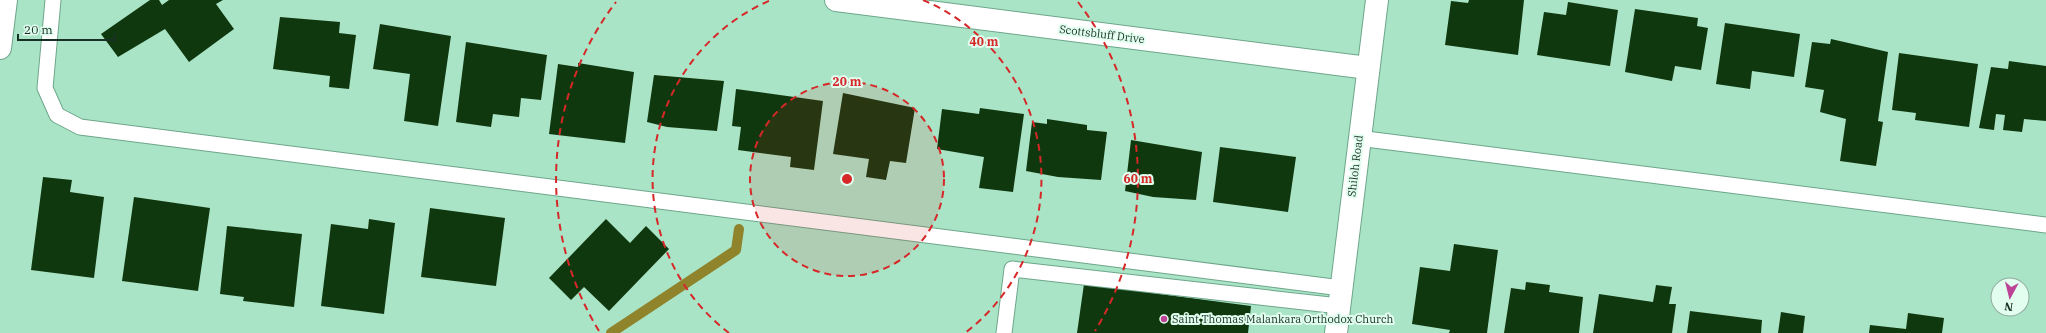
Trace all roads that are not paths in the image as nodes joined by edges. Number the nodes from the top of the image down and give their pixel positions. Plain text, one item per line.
1 (6, 0) edge
2 (53, 0) edge
3 (836, 0) edge
4 (1377, 0) edge
5 (0, 48) edge
6 (1368, 68) junction
7 (1358, 138) junction
8 (2046, 225) edge
9 (1340, 297) junction
10 (1004, 333) edge
11 (1336, 333) edge

1 - 5 street
2 - 9 lane
3 - 6 street, Scottsbluff Drive
4 - 6 street, Shiloh Road
6 - 7 street, Shiloh Road
7 - 8 lane
7 - 9 street, Shiloh Road
9 - 10 lane
9 - 11 street, Shiloh Road

